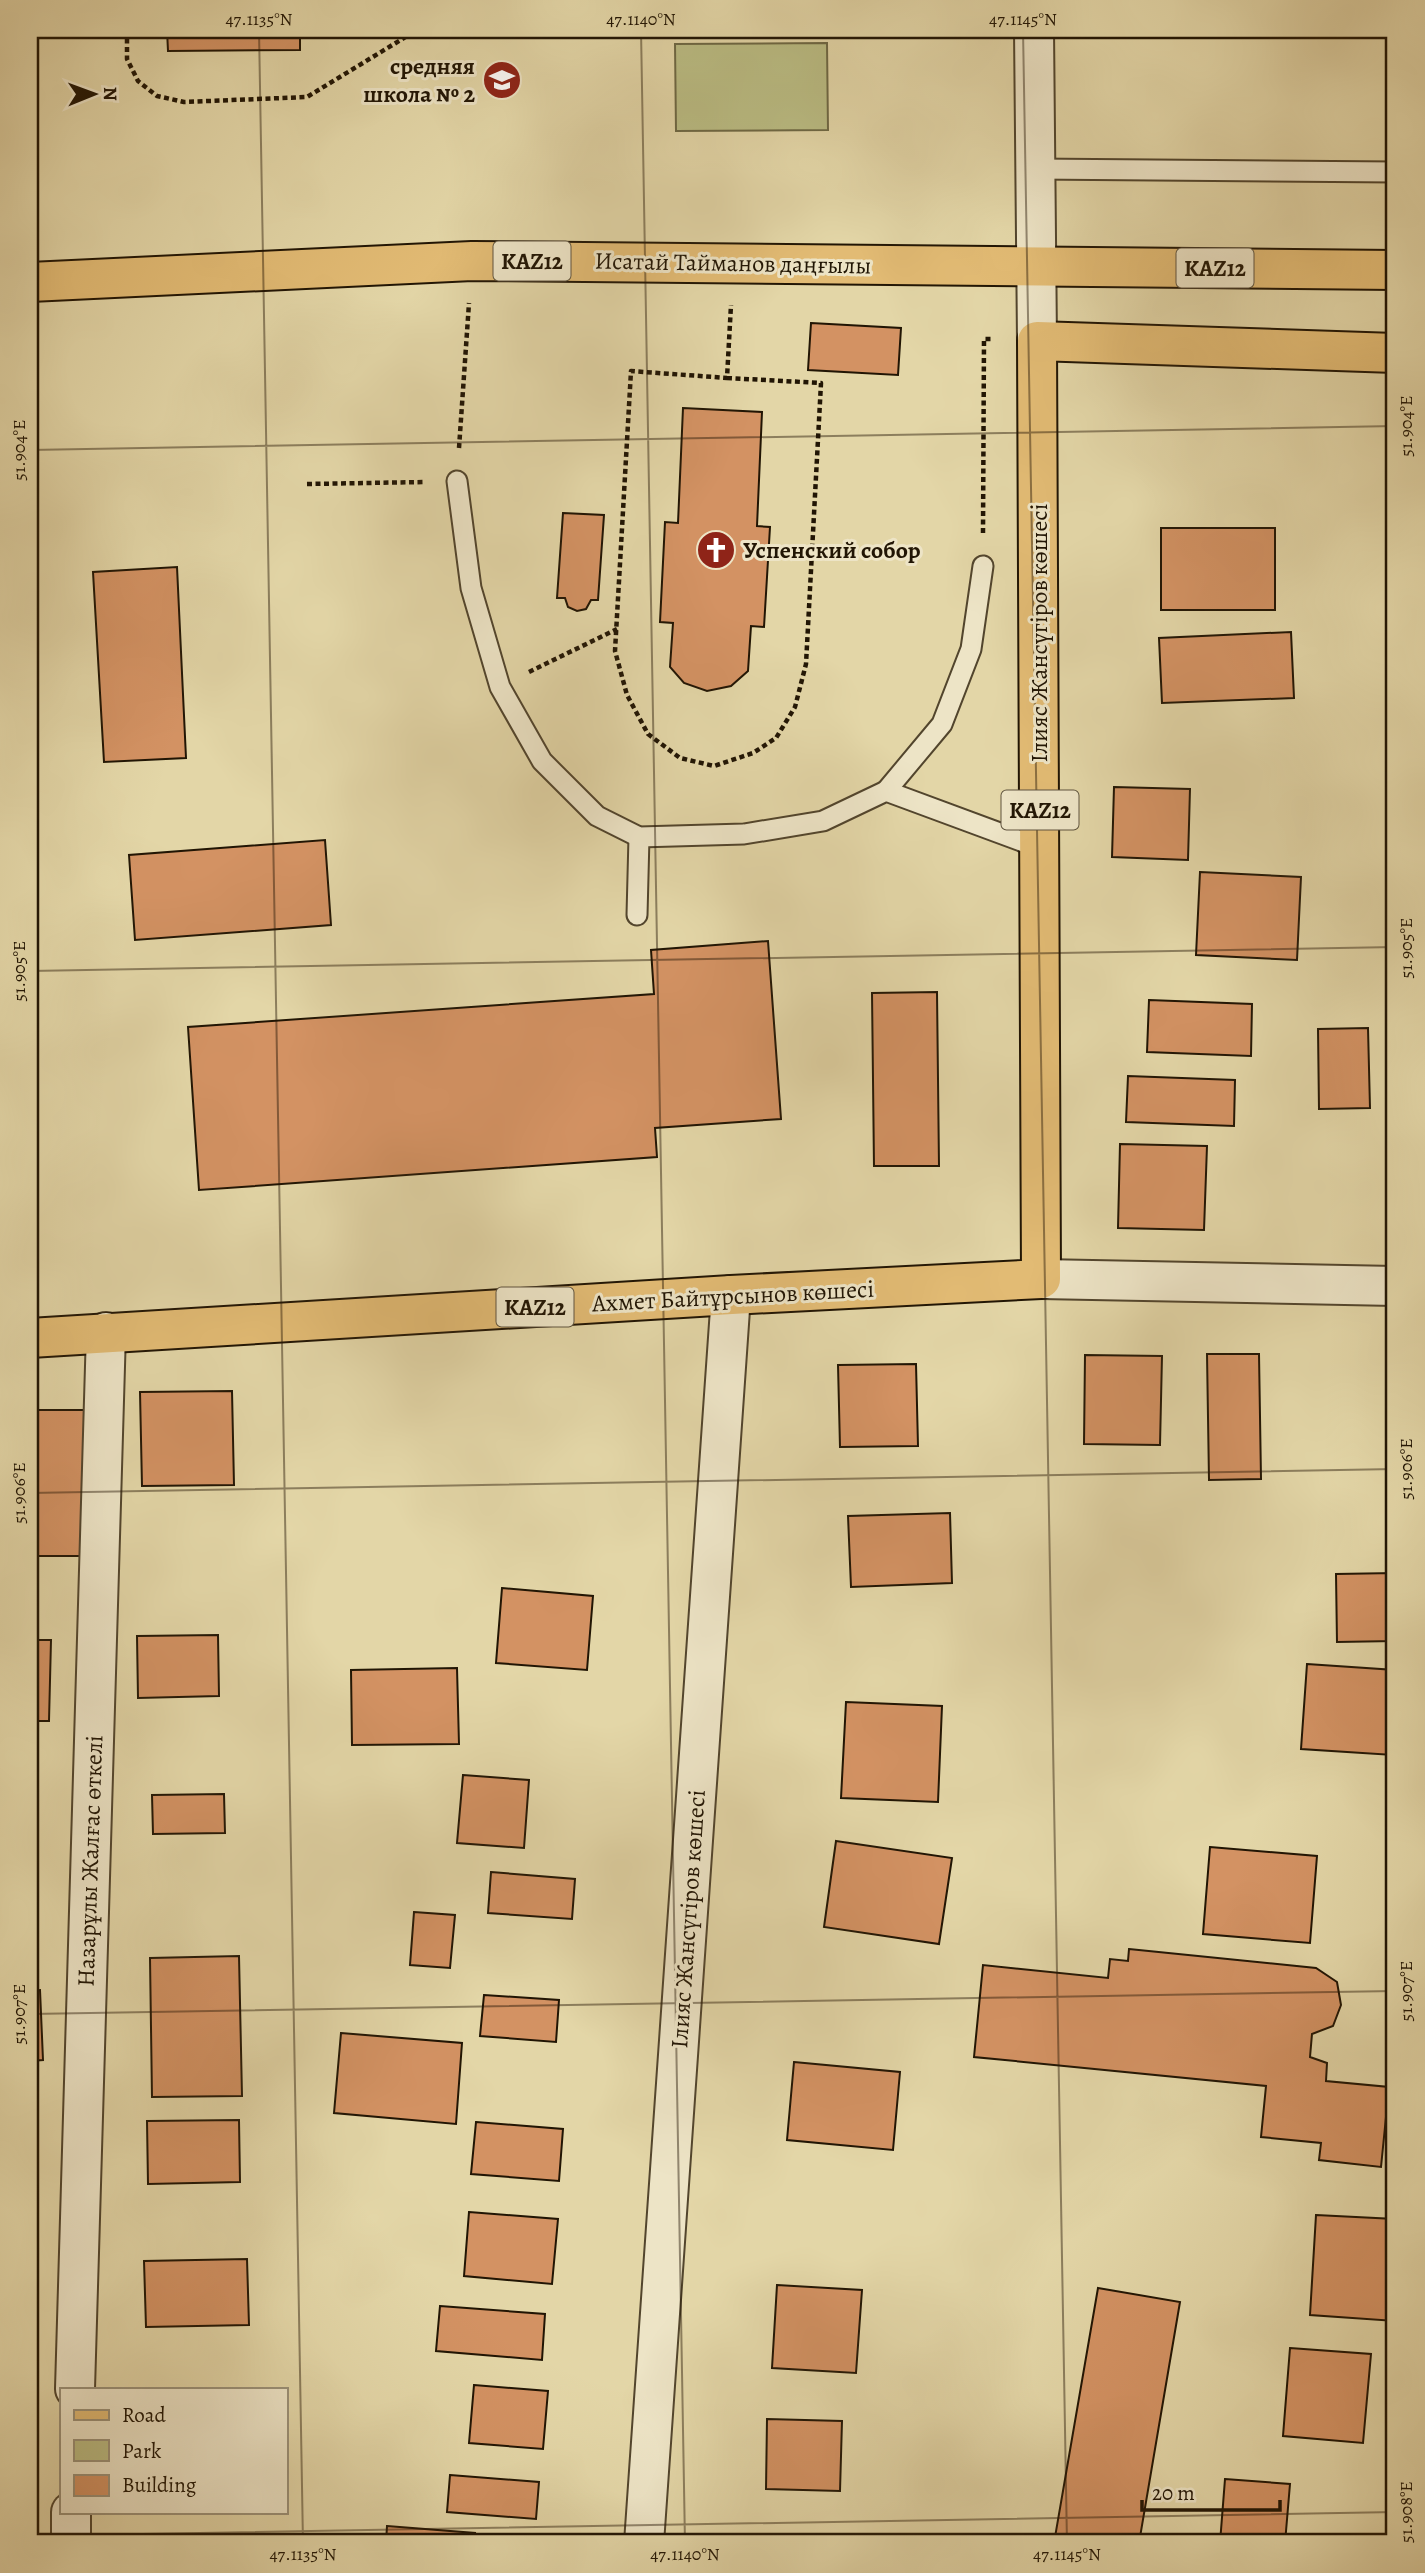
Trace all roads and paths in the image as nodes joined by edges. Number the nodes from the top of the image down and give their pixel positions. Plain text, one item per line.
1 (127, 30) edge
2 (417, 30) edge
3 (1034, 30) edge
4 (1035, 169) junction
5 (1395, 172) edge
6 (472, 261) junction
7 (732, 262) junction
8 (1035, 266) junction
9 (1395, 270) edge
10 (30, 282) edge
11 (1037, 341) junction
12 (1395, 353) edge
13 (727, 378) junction
14 (457, 481) junction
15 (307, 484) dead end
16 (983, 566) joint
17 (617, 629) junction
18 (500, 687) junction
19 (886, 791) junction
20 (639, 836) junction
21 (1040, 848) junction
22 (637, 915) dead end
23 (1041, 1279) junction
24 (1395, 1286) edge
25 (731, 1296) junction
26 (106, 1332) junction
27 (30, 1338) edge
28 (75, 2388) edge
29 (644, 2543) edge

1 - 2 path
3 - 4 street, Ілияс Жансүгіров көшесі
4 - 5 lane
4 - 8 street, Ілияс Жансүгіров көшесі
6 - 7 main road, Исатай Тайманов даңғылы / KAZ12
6 - 10 main road, Исатай Тайманов даңғылы / KAZ12
6 - 14 path
7 - 8 main road, Исатай Тайманов даңғылы / KAZ12
7 - 13 path
8 - 9 main road, Исатай Тайманов даңғылы / KAZ12
8 - 11 street, Ілияс Жансүгіров көшесі
11 - 12 main road
11 - 16 path
11 - 21 main road, Ілияс Жансүгіров көшесі / KAZ12
13 - 17 path
13 - 17 path
14 - 15 path
14 - 18 lane
16 - 19 lane
17 - 18 path
18 - 20 lane
19 - 20 lane
19 - 21 lane
20 - 22 lane
21 - 23 main road, Ілияс Жансүгіров көшесі / KAZ12
23 - 24 street, Ахмет Байтұрсынов көшесі
23 - 25 main road, Ахмет Байтұрсынов көшесі / KAZ12
25 - 26 main road, Ахмет Байтұрсынов көшесі / KAZ12
25 - 29 street, Ілияс Жансүгіров көшесі
26 - 27 main road, Ахмет Байтұрсынов көшесі / KAZ12
26 - 28 street, Назарұлы Жалғас өткелі

